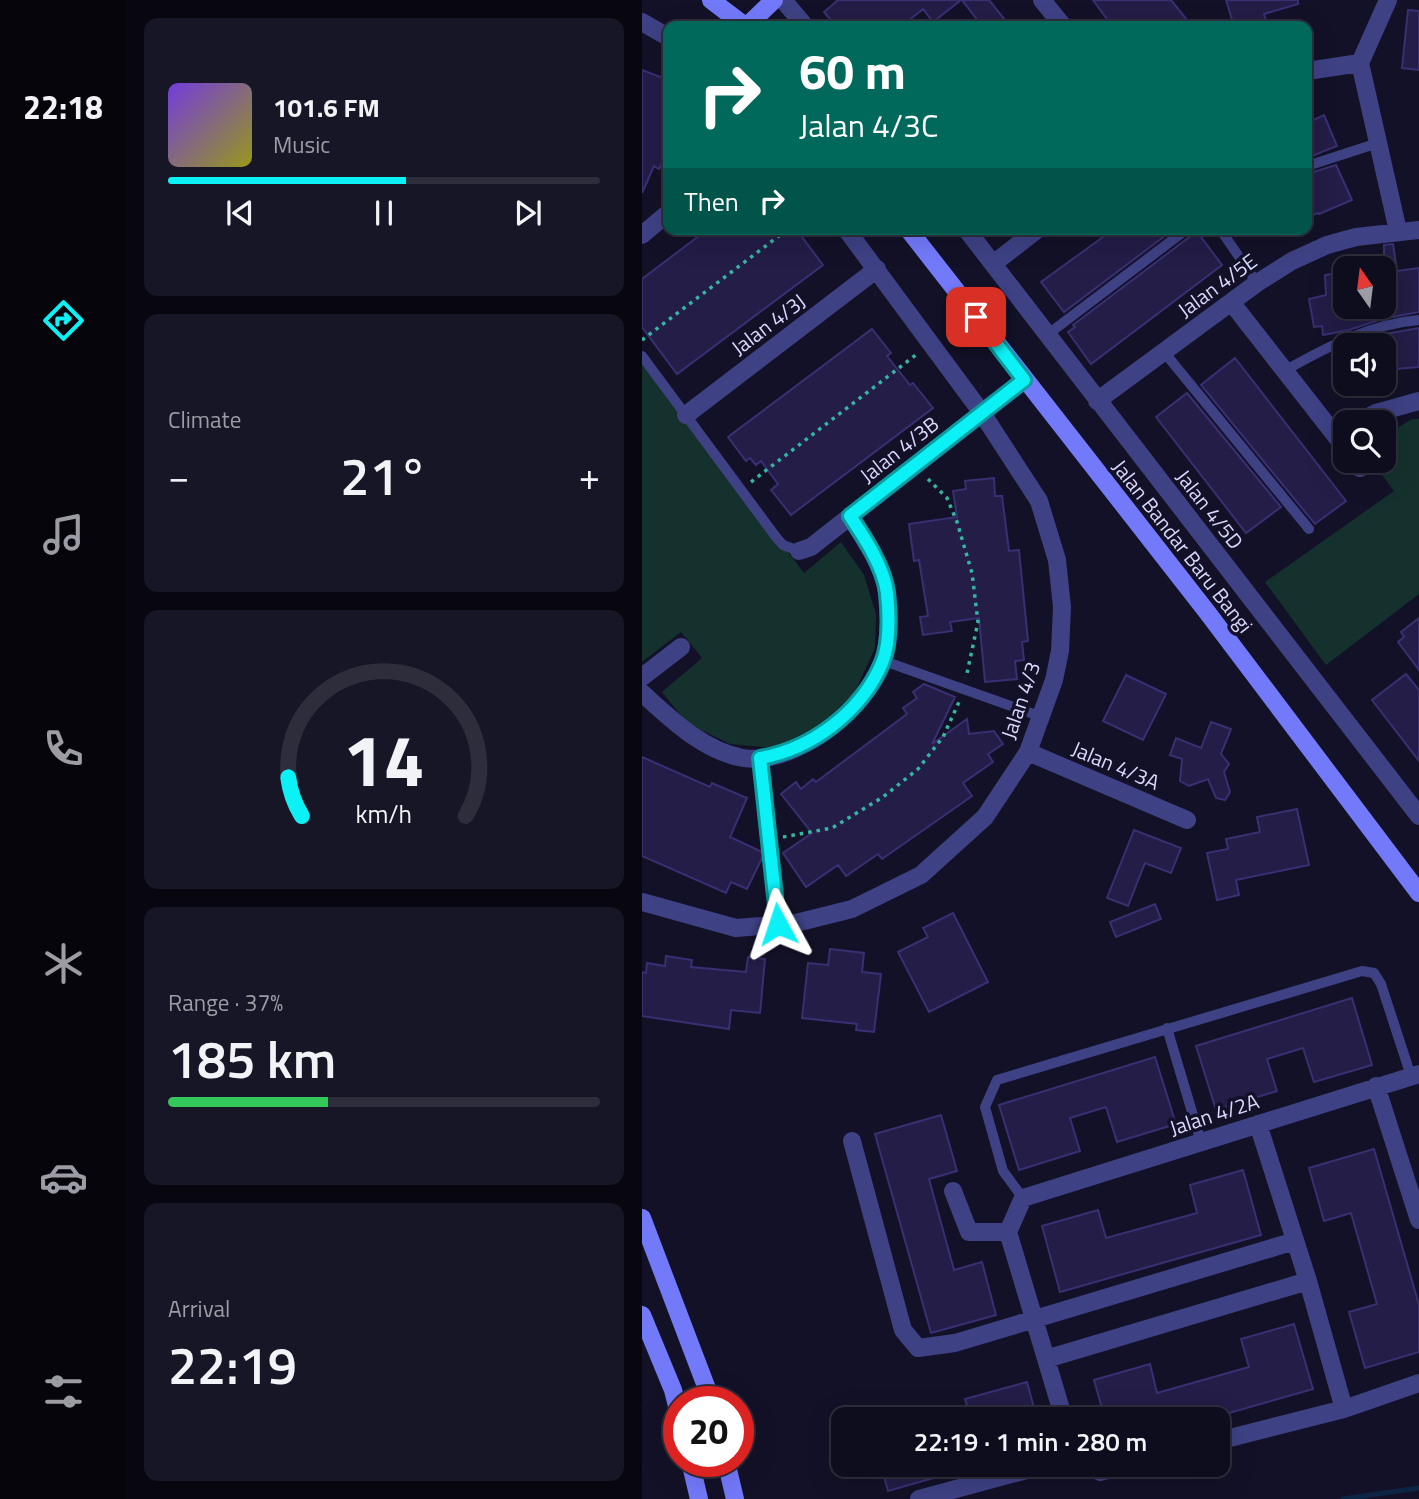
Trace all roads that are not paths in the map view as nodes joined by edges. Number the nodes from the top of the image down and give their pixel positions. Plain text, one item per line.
1 (711, 0) edge
2 (774, 0) edge
3 (783, 0) edge
4 (1042, 0) edge
5 (1388, 0) edge
6 (739, 21) edge
7 (751, 21) edge
8 (801, 21) edge
9 (1059, 21) edge
10 (642, 22) edge
11 (663, 34) edge
12 (1360, 63) junction
13 (1312, 70) edge
14 (1378, 143) junction
15 (1312, 164) edge
16 (663, 217) edge
17 (1419, 230) edge
18 (1398, 231) junction
19 (642, 235) edge
20 (851, 235) edge
21 (913, 235) edge
22 (971, 235) edge
23 (1030, 235) edge
24 (1179, 235) edge
25 (1224, 235) edge
26 (993, 264) junction
27 (877, 269) junction
28 (1257, 283) junction
29 (1231, 302) junction
30 (1419, 320) edge
31 (1047, 335) junction
32 (1164, 352) junction
33 (642, 356) edge
34 (1284, 370) junction
35 (1024, 380) junction
36 (1097, 401) junction
37 (1419, 401) edge
38 (1387, 410) edge
39 (982, 413) junction
40 (686, 415) junction
41 (1333, 423) edge
42 (850, 516) junction
43 (1309, 529) dead end
44 (800, 551) joint
45 (681, 647) dead end
46 (884, 661) junction
47 (642, 677) edge
48 (642, 693) edge
49 (1042, 717) junction
50 (1028, 752) junction
51 (760, 758) junction
52 (1419, 816) edge
53 (1187, 820) dead end
54 (1418, 892) edge
55 (642, 902) edge
56 (778, 924) junction
57 (1167, 1028) junction
58 (1415, 1075) edge
59 (1376, 1086) junction
60 (1258, 1124) junction
61 (852, 1141) dead end
62 (1201, 1142) junction
63 (953, 1191) dead end
64 (1023, 1198) junction
65 (642, 1218) edge
66 (1419, 1220) edge
67 (1008, 1232) junction
68 (1295, 1241) junction
69 (1308, 1281) junction
70 (642, 1315) edge
71 (1034, 1319) junction
72 (1046, 1359) junction
73 (1419, 1383) edge
74 (671, 1386) edge
75 (706, 1386) edge
76 (1060, 1407) edge
77 (1344, 1409) junction
78 (1230, 1438) edge
79 (694, 1477) edge
80 (730, 1477) edge
81 (1001, 1477) edge
82 (699, 1499) edge
83 (735, 1499) edge
84 (919, 1499) edge

1 - 6 street
2 - 7 street
3 - 8 street
4 - 9 street
5 - 12 street
10 - 11 street
12 - 13 street
12 - 14 street
14 - 15 lane
14 - 18 street
16 - 19 street
17 - 18 street, Jalan 4/5E
18 - 28 street, Jalan 4/5E
20 - 27 street, Jalan 4/3
21 - 35 street, Jalan Bandar Baru Bangi
22 - 26 street, Jalan 4/5D
23 - 26 street
24 - 31 lane
25 - 28 lane
26 - 31 street, Jalan 4/5D
27 - 39 street, Jalan 4/3
27 - 40 street, Jalan 4/3J
28 - 29 street, Jalan 4/5E
29 - 32 street, Jalan 4/5E
29 - 34 street
30 - 34 lane
31 - 36 street, Jalan 4/5D
32 - 36 street, Jalan 4/5E
32 - 43 lane
33 - 40 lane
34 - 41 street
35 - 39 street, Jalan 4/3B
35 - 54 street, Jalan Bandar Baru Bangi
36 - 52 street, Jalan 4/5D
37 - 38 street
39 - 42 street, Jalan 4/3B
39 - 49 street, Jalan 4/3
40 - 44 lane
42 - 44 street, Jalan 4/3B
42 - 46 street
45 - 47 street
46 - 49 lane
46 - 51 street
48 - 51 street
49 - 50 street, Jalan 4/3
50 - 53 street, Jalan 4/3A
50 - 56 street, Jalan 4/3
51 - 56 lane
55 - 56 street, Jalan 4/3
57 - 58 lane
57 - 62 lane
57 - 64 lane
58 - 59 street, Jalan 4/2A
59 - 60 street, Jalan 4/2A
59 - 66 street
60 - 62 street, Jalan 4/2A
60 - 68 street
61 - 71 street
62 - 64 street, Jalan 4/2A
63 - 67 street
64 - 67 street
65 - 75 street
67 - 71 street
68 - 69 street
68 - 71 street
69 - 72 street
69 - 77 street
70 - 74 street
71 - 72 street
72 - 76 street
73 - 77 street
77 - 78 street
79 - 82 street
80 - 83 street
81 - 84 street

